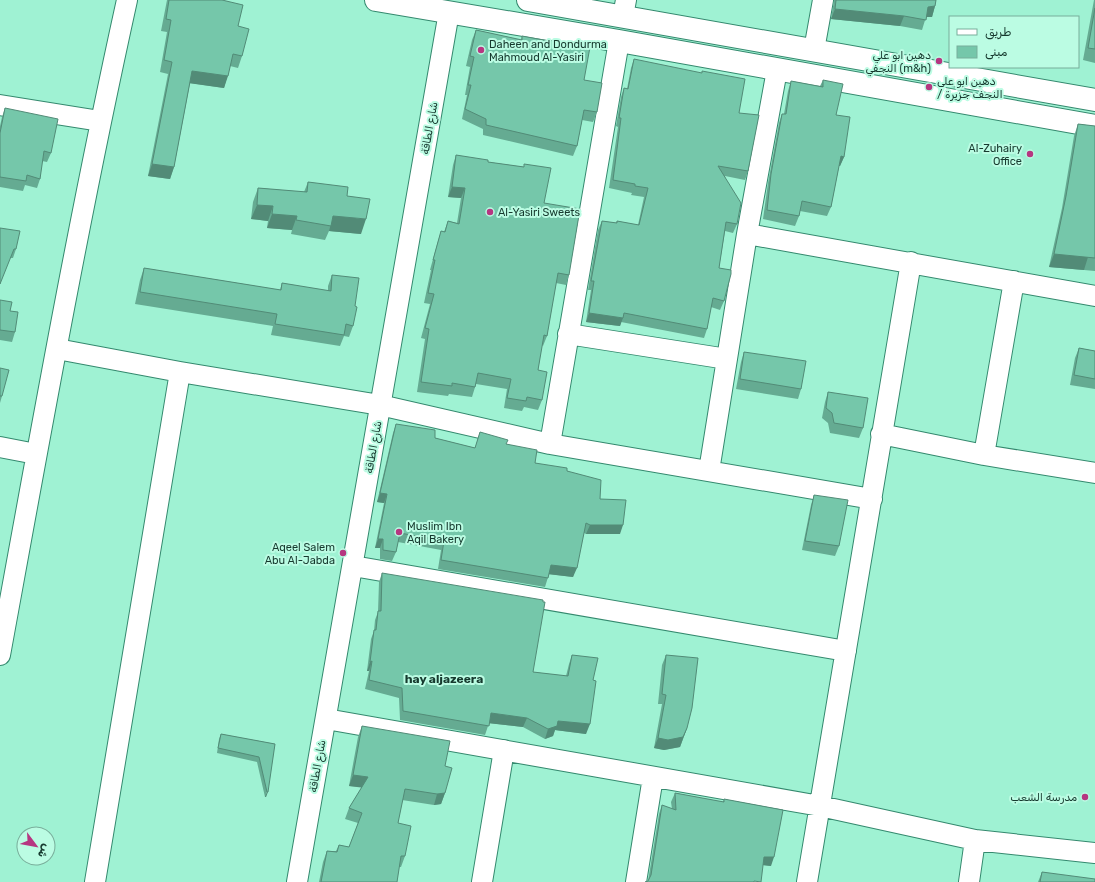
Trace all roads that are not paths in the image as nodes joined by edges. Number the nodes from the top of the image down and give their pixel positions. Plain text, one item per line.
1 (127, 0) edge
2 (376, 0) edge
3 (528, 0) edge
4 (823, 0) edge
5 (624, 8) edge
6 (449, 12) junction
7 (619, 41) junction
8 (814, 50) junction
9 (777, 70) junction
10 (0, 105) edge
11 (1093, 111) edge
12 (100, 121) junction
13 (747, 234) junction
14 (911, 262) junction
15 (1014, 281) junction
16 (1095, 296) edge
17 (568, 334) junction
18 (57, 349) junction
19 (727, 359) junction
20 (180, 372) junction
21 (380, 406) junction
22 (881, 434) junction
23 (550, 444) junction
24 (0, 447) edge
25 (36, 454) junction
26 (984, 455) junction
27 (709, 471) junction
28 (1095, 473) edge
29 (872, 499) junction
30 (353, 566) junction
31 (846, 651) junction
32 (0, 654) edge
33 (326, 719) junction
34 (504, 750) junction
35 (653, 777) junction
36 (820, 806) junction
37 (975, 840) junction
38 (1095, 853) edge
39 (95, 882) edge
40 (297, 882) edge
41 (482, 882) edge
42 (636, 882) edge
43 (807, 882) edge
44 (969, 882) edge

1 - 12 street
2 - 6 street
3 - 5 street
4 - 8 street
5 - 8 street
6 - 7 street
6 - 21 street, شارع الطاقة
7 - 9 street
7 - 17 street
8 - 11 street
9 - 11 street
9 - 13 street
10 - 12 street
12 - 18 street
13 - 14 street
13 - 19 street
14 - 15 street
14 - 22 street
15 - 16 street
15 - 26 street
17 - 19 street
17 - 23 street
18 - 20 street
18 - 25 street
19 - 27 street
20 - 21 street
20 - 39 street
21 - 23 street
21 - 30 street, شارع الطاقة
22 - 26 street
22 - 29 street
23 - 27 street
24 - 25 street
25 - 32 street
26 - 28 street
27 - 29 street
29 - 31 street
30 - 31 street
30 - 33 street, شارع الطاقة
31 - 36 street
33 - 34 street
33 - 40 street, شارع الطاقة
34 - 35 street
34 - 41 street
35 - 36 street
35 - 42 street
36 - 37 street
36 - 43 street
37 - 38 street
37 - 44 street

